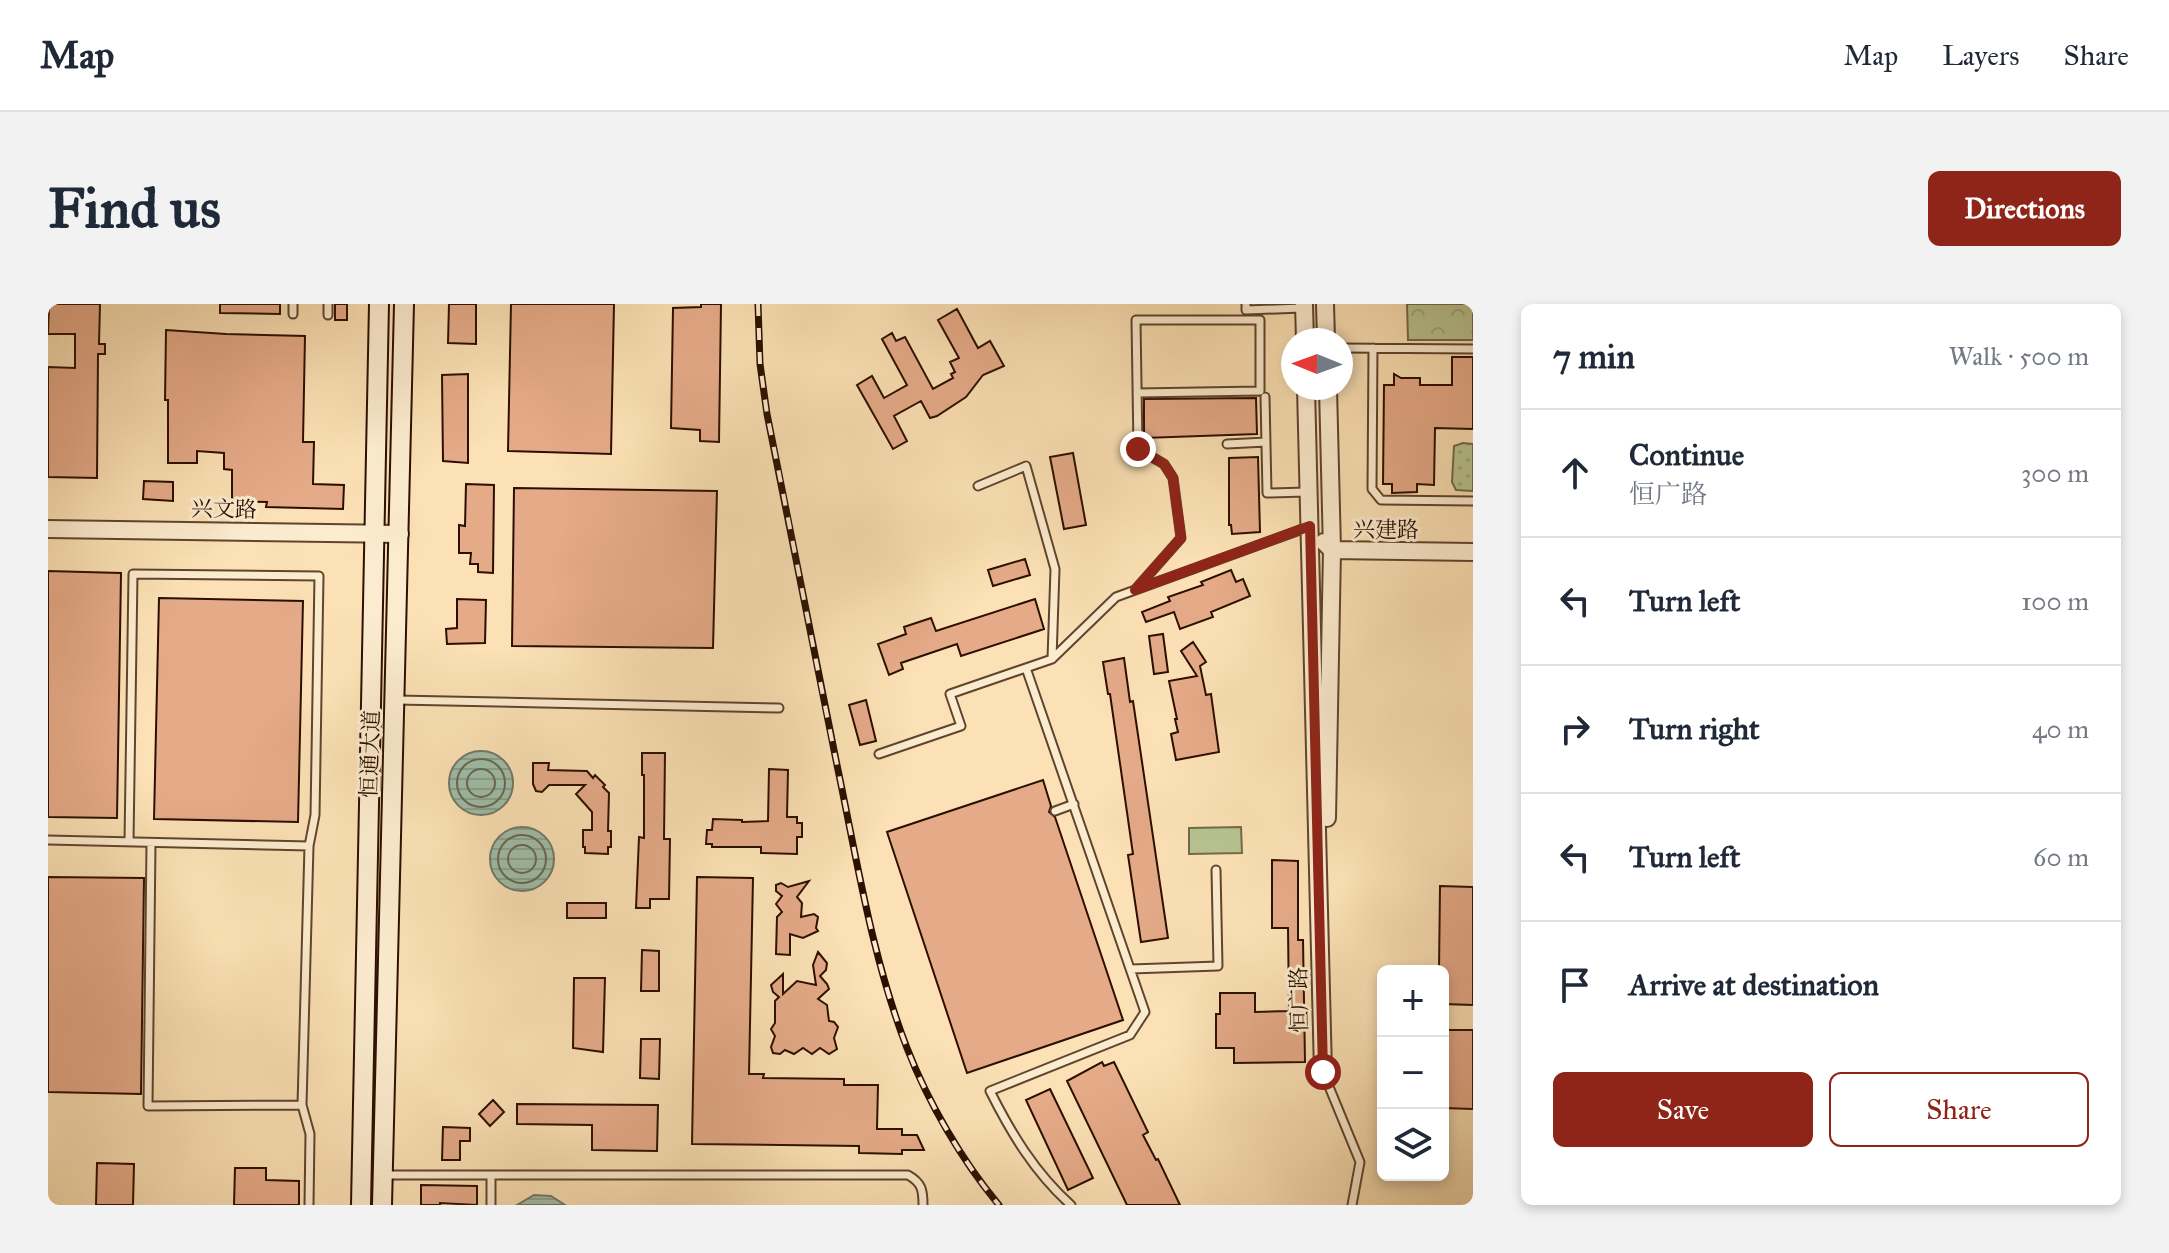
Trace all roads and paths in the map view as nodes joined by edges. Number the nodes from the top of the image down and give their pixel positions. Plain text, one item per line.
1 (293, 304) edge
2 (328, 304) edge
3 (379, 304) edge
4 (404, 304) edge
5 (1246, 304) edge
6 (1325, 304) edge
7 (1304, 306) edge
8 (293, 314) dead end
9 (328, 315) dead end
10 (1305, 328) edge
11 (1326, 328) edge
12 (1353, 348) edge
13 (1373, 348) junction
14 (1473, 349) edge
15 (1137, 393) junction
16 (1265, 397) dead end
17 (1306, 400) edge
18 (1328, 400) edge
19 (1266, 442) junction
20 (1227, 444) dead end
21 (978, 486) dead end
22 (1309, 492) junction
23 (1473, 501) edge
24 (1310, 526) junction
25 (48, 529) edge
26 (374, 533) junction
27 (400, 534) junction
28 (1332, 550) junction
29 (1473, 552) edge
30 (1135, 590) junction
31 (1052, 659) junction
32 (1026, 668) junction
33 (395, 700) junction
34 (779, 708) dead end
35 (879, 754) dead end
36 (1074, 804) junction
37 (1055, 811) dead end
38 (48, 840) edge
39 (129, 842) junction
40 (151, 843) junction
41 (309, 846) junction
42 (1216, 870) dead end
43 (1131, 969) junction
44 (1323, 1072) junction
45 (302, 1105) junction
46 (382, 1175) junction
47 (491, 1175) junction
48 (309, 1205) edge
49 (361, 1205) edge
50 (382, 1205) edge
51 (491, 1205) edge
52 (923, 1205) edge
53 (1071, 1205) edge
54 (1352, 1205) edge

1 - 8 lane
2 - 9 lane
3 - 26 main road, 恒通大道
4 - 27 main road, 恒通大道
5 - 7 lane
6 - 11 street
7 - 10 street
12 - 13 lane
13 - 14 lane
13 - 23 lane
15 - 15 lane
15 - 30 lane
16 - 19 lane
17 - 22 street, 恒广路
18 - 28 street, 恒广路
19 - 20 lane
19 - 22 lane
21 - 31 lane
22 - 24 street, 恒广路
24 - 28 street, 兴建路
24 - 30 lane
24 - 44 street, 恒广路
25 - 26 street, 兴文路
26 - 27 street, 兴文路
26 - 49 main road, 恒通大道
27 - 33 main road, 恒通大道
28 - 29 street, 兴建路
28 - 44 street, 恒广路
30 - 31 lane
31 - 32 lane
32 - 35 lane
32 - 36 lane
33 - 34 lane
33 - 46 main road, 恒通大道
36 - 37 lane
36 - 43 lane
38 - 39 lane
39 - 40 lane
39 - 41 lane
40 - 41 lane
40 - 45 lane
41 - 45 lane
42 - 43 lane
43 - 53 lane
44 - 54 lane
45 - 48 lane
46 - 47 lane
46 - 50 main road, 恒通大道
47 - 51 lane
47 - 52 lane

